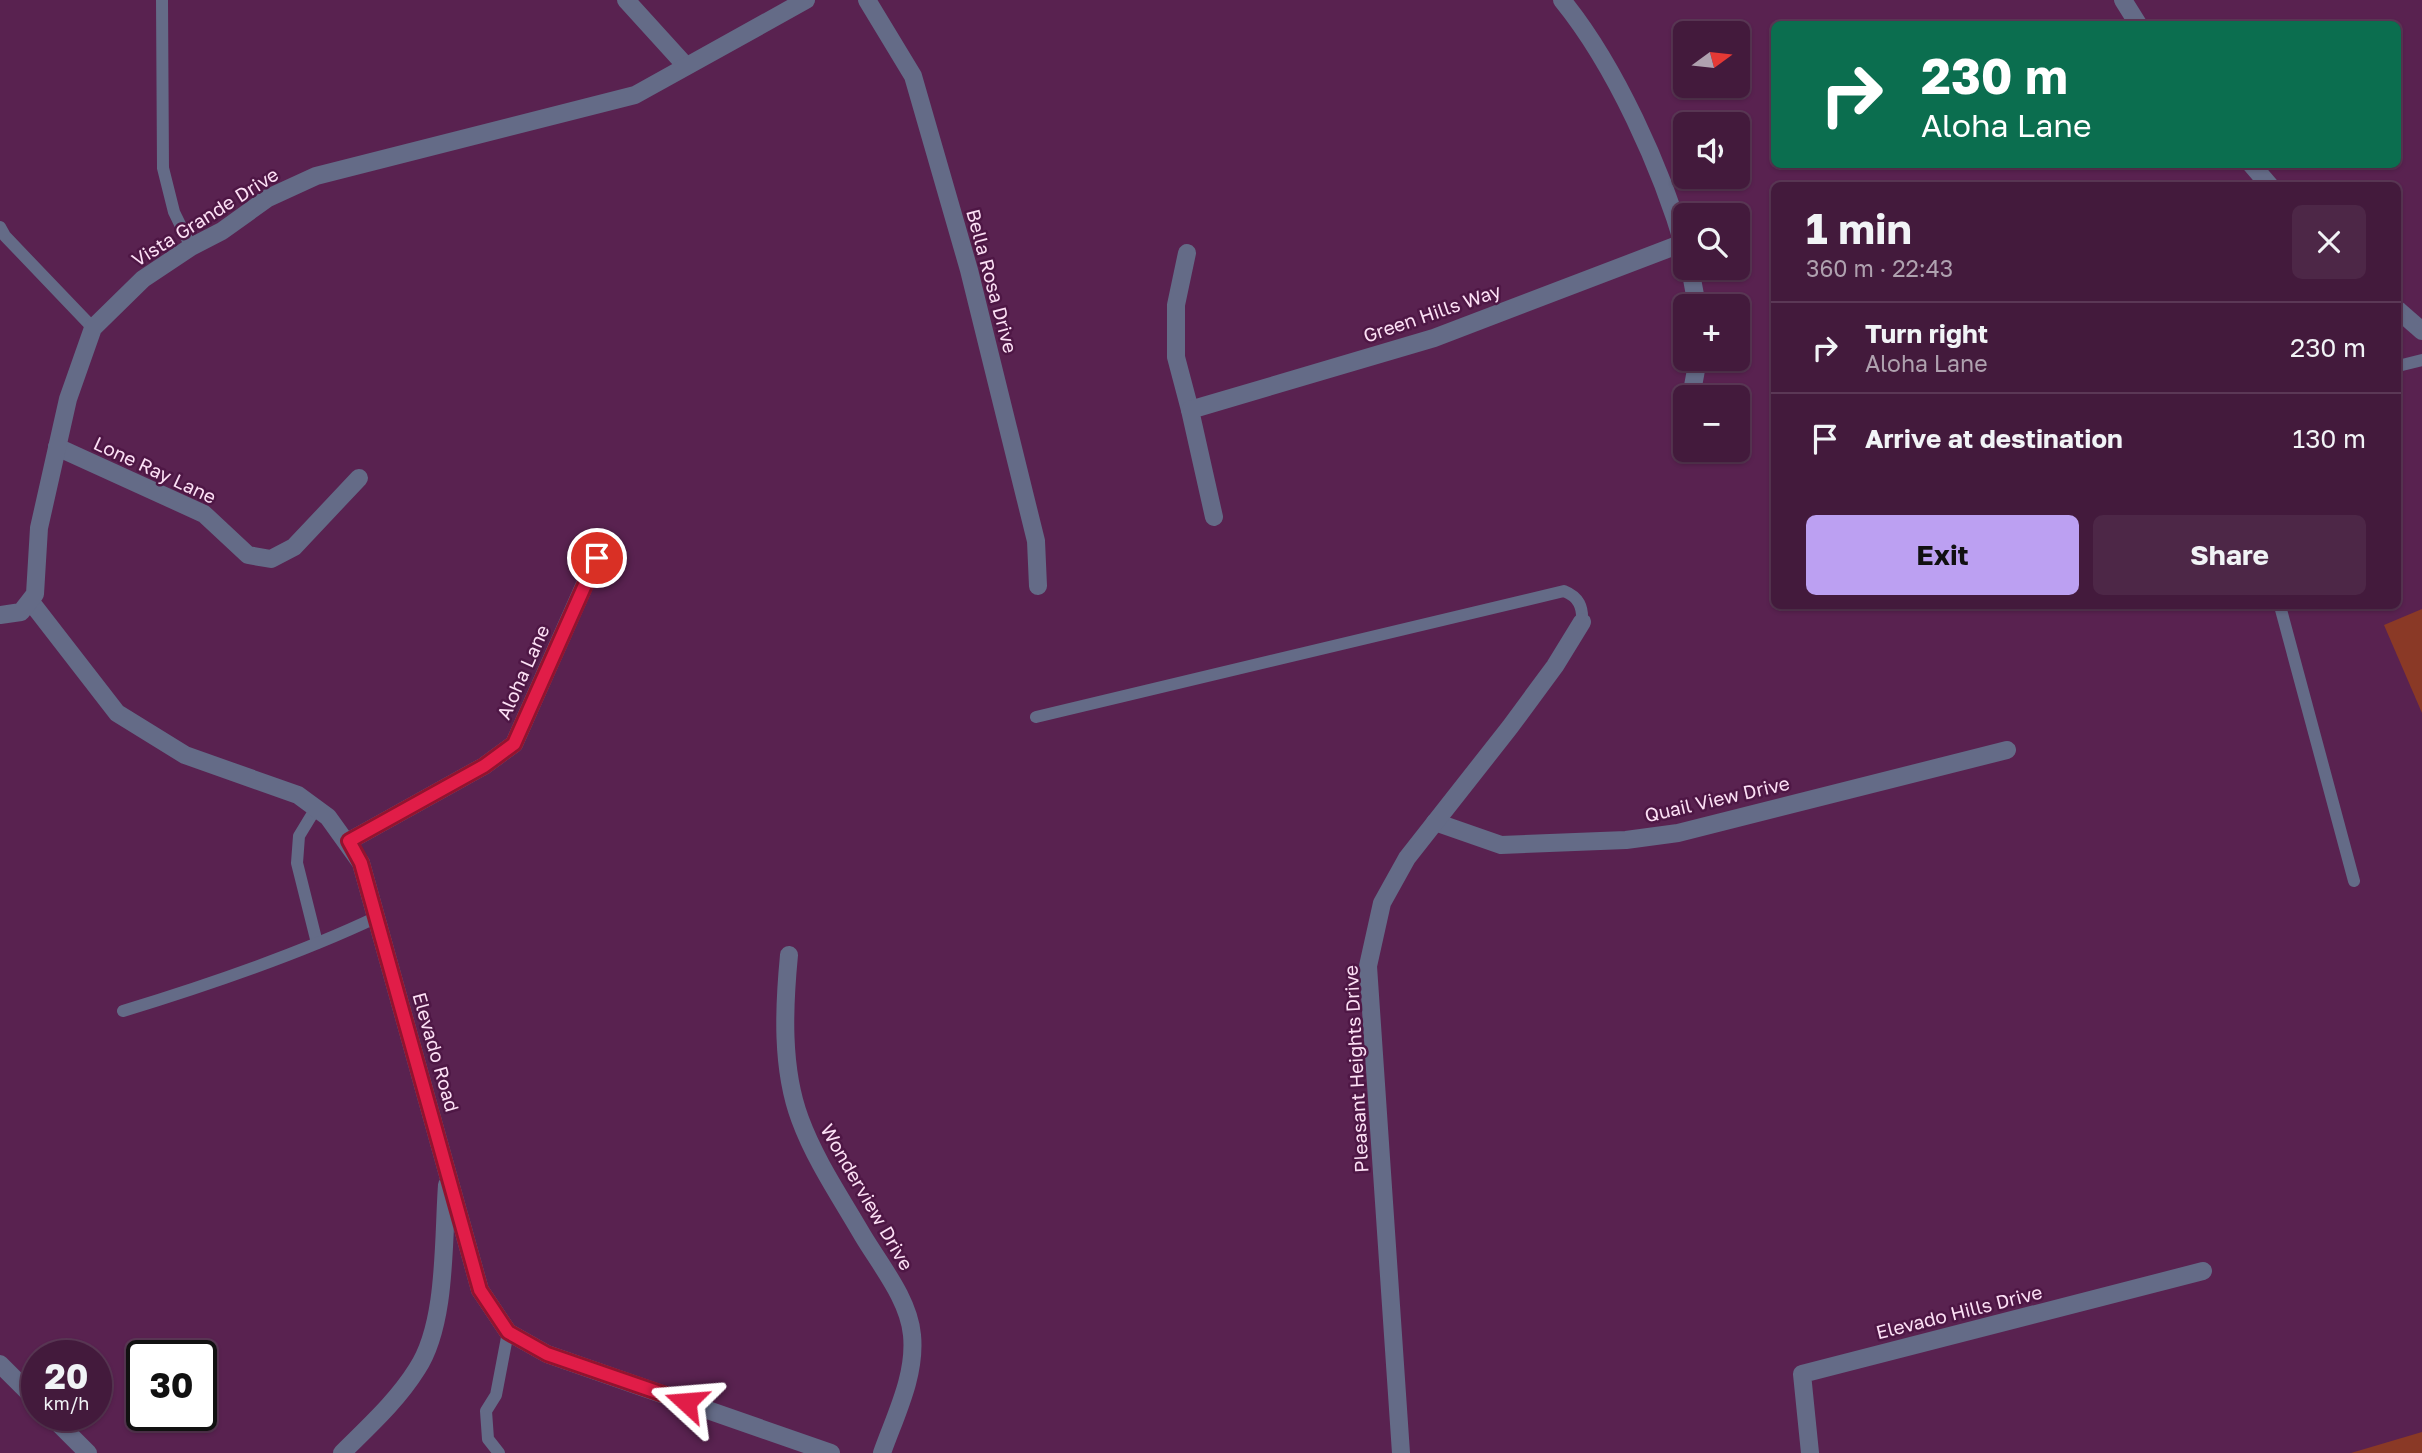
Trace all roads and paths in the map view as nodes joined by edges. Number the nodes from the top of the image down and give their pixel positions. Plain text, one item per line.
1 (162, 0) edge
2 (626, 0) edge
3 (806, 0) edge
4 (867, 0) edge
5 (1562, 0) edge
6 (2123, 0) edge
7 (2136, 21) edge
8 (686, 66) junction
9 (2254, 168) edge
10 (2267, 182) edge
11 (1673, 208) edge
12 (0, 227) edge
13 (191, 247) junction
14 (1673, 250) edge
15 (1187, 253) dead end
16 (2401, 313) edge
17 (93, 328) junction
18 (2422, 331) edge
19 (2422, 360) edge
20 (2401, 365) edge
21 (1190, 410) junction
22 (57, 447) junction
23 (359, 478) dead end
24 (1214, 517) dead end
25 (597, 558) dead end
26 (1038, 586) dead end
27 (31, 602) junction
28 (2281, 609) edge
29 (0, 614) edge
30 (1582, 622) joint
31 (1036, 717) dead end
32 (2007, 750) dead end
33 (316, 808) junction
34 (1435, 822) junction
35 (349, 841) junction
36 (2354, 881) dead end
37 (376, 917) junction
38 (317, 943) junction
39 (789, 955) dead end
40 (123, 1011) dead end
41 (448, 1171) junction
42 (2203, 1271) dead end
43 (508, 1332) junction
44 (0, 1364) edge
45 (21, 1385) edge
46 (66, 1431) edge
47 (88, 1453) edge
48 (342, 1453) edge
49 (499, 1453) edge
50 (831, 1453) edge
51 (882, 1453) edge
52 (1401, 1453) edge
53 (1810, 1453) edge

1 - 13 lane
2 - 8 street
3 - 8 street, Vista Grande Drive
4 - 26 street, Bella Rosa Drive
5 - 11 street
6 - 7 street
8 - 13 street, Vista Grande Drive
9 - 10 street
12 - 17 lane
13 - 17 street, Vista Grande Drive
14 - 21 street, Green Hills Way
15 - 21 street
16 - 18 street
17 - 22 street, Vista Grande Drive
19 - 20 lane
21 - 24 street
22 - 23 street, Lone Ray Lane
22 - 27 street, Vista Grande Drive
25 - 35 street, Aloha Lane
27 - 29 street
27 - 33 street, Elevado Road
28 - 36 lane
30 - 31 lane
30 - 34 street, Pleasant Heights Drive
32 - 34 street, Quail View Drive
33 - 35 street, Elevado Road
33 - 38 lane
34 - 52 street, Pleasant Heights Drive
35 - 37 street, Elevado Road
37 - 38 lane
37 - 41 street, Elevado Road
38 - 40 lane
39 - 51 street, Wonderview Drive
41 - 43 street, Elevado Road
41 - 48 street
42 - 53 street, Elevado Hills Drive
43 - 49 lane
43 - 50 street, Elevado Road
44 - 45 street
46 - 47 street

